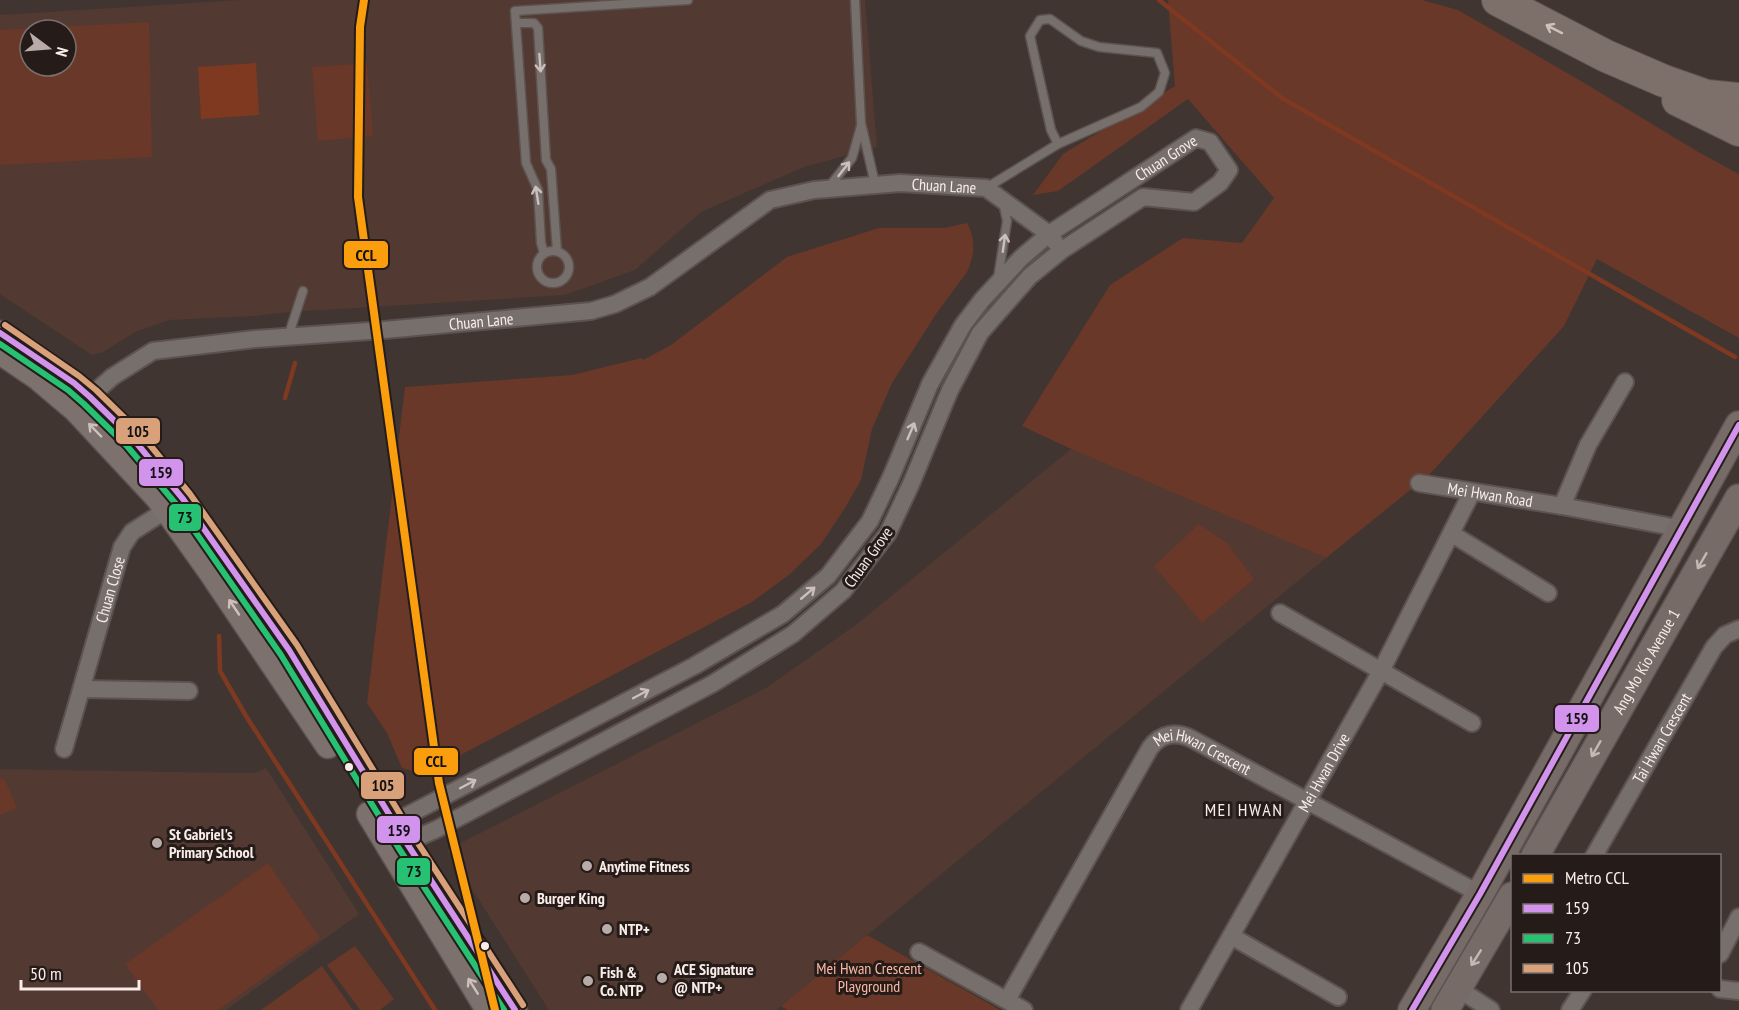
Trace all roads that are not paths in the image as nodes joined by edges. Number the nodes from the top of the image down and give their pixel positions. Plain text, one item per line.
1 (688, 0) edge
2 (855, 0) edge
3 (1498, 0) edge
4 (517, 23) junction
5 (1606, 56) junction
6 (1739, 99) edge
7 (861, 123) junction
8 (1739, 130) edge
9 (1058, 144) junction
10 (875, 184) junction
11 (828, 188) junction
12 (986, 188) junction
13 (1003, 201) junction
14 (1049, 234) junction
15 (1062, 250) junction
16 (557, 251) junction
17 (544, 253) junction
18 (997, 285) junction
19 (303, 291) dead end
20 (0, 333) edge
21 (288, 336) junction
22 (0, 352) edge
23 (1624, 381) dead end
24 (83, 404) junction
25 (1739, 425) edge
26 (1419, 483) dead end
27 (1472, 492) junction
28 (175, 504) junction
29 (1562, 506) junction
30 (1737, 508) edge
31 (1683, 529) junction
32 (1452, 534) junction
33 (1548, 593) dead end
34 (1280, 613) dead end
35 (1739, 629) edge
36 (1381, 671) junction
37 (82, 689) junction
38 (189, 691) dead end
39 (1472, 723) dead end
40 (64, 749) dead end
41 (1307, 801) junction
42 (392, 836) junction
43 (1536, 854) edge
44 (1595, 854) edge
45 (1480, 894) junction
46 (1511, 898) edge
47 (1739, 917) edge
48 (1231, 936) junction
49 (1721, 950) edge
50 (919, 952) dead end
51 (1721, 988) edge
52 (1739, 991) edge
53 (1581, 992) edge
54 (1338, 996) dead end
55 (1451, 999) edge
56 (1006, 1000) junction
57 (488, 1010) edge
58 (515, 1010) edge
59 (1024, 1010) edge
60 (1189, 1010) edge
61 (1412, 1010) edge
62 (1491, 1010) edge
63 (1570, 1010) edge

1 - 4 lane
2 - 7 lane
5 -> 3 highway
4 -> 16 lane
17 -> 4 lane
5 - 6 highway
5 - 8 highway
7 - 10 lane
11 -> 7 lane
9 - 9 lane
9 - 12 lane
10 - 11 street, Chuan Lane
10 - 12 street, Chuan Lane
11 - 21 street, Chuan Lane
12 - 13 street, Chuan Lane
13 - 14 street, Chuan Lane
18 -> 13 lane
14 - 15 street, Chuan Lane
14 - 15 street, Chuan Grove
14 - 18 street, Chuan Grove
15 - 42 street, Chuan Grove
16 - 17 lane
16 - 17 lane
42 -> 18 street, Chuan Grove
19 - 21 lane
20 - 24 main road
21 - 24 street, Chuan Lane
22 - 24 main road
23 - 29 street
24 - 28 main road
25 - 31 main road, Ang Mo Kio Avenue 1
26 - 27 street, Mei Hwan Road
27 - 29 street, Mei Hwan Road
27 - 32 street, Mei Hwan Drive
28 - 37 street, Chuan Close
28 - 42 main road
29 - 31 street, Mei Hwan Road
30 -> 43 main road, Ang Mo Kio Avenue 1
31 - 45 main road, Ang Mo Kio Avenue 1
32 - 33 street
32 - 36 street, Mei Hwan Drive
34 - 36 street
35 - 44 street, Tai Hwan Crescent
36 - 39 street
36 - 41 street, Mei Hwan Drive
37 - 38 street
37 - 40 street, Chuan Close
41 - 45 street, Mei Hwan Crescent
41 - 48 street, Mei Hwan Drive
41 - 56 street, Mei Hwan Crescent
57 -> 42 main road
42 - 58 main road
45 - 61 main road, Ang Mo Kio Avenue 1
46 -> 55 main road
47 - 49 street
48 - 54 street
48 - 60 street, Mei Hwan Drive
50 - 56 street
51 - 52 street
53 - 63 street
55 - 62 street
56 - 59 street

